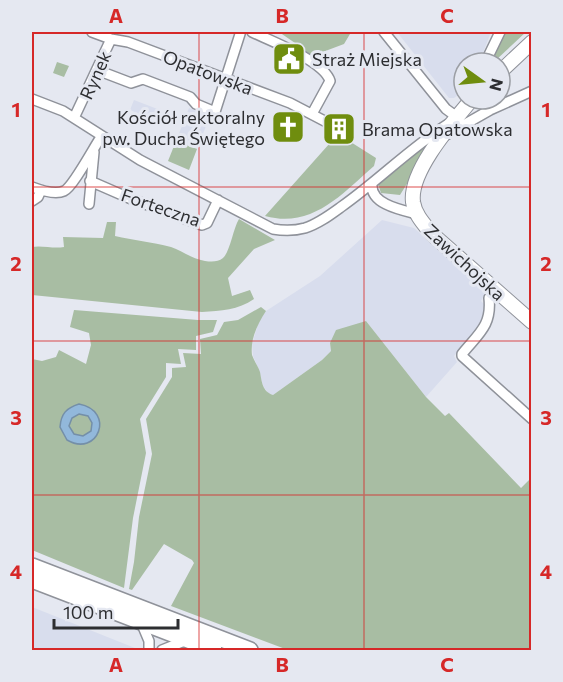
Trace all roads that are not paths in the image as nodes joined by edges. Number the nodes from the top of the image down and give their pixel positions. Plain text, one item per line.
1 (92, 32) edge
2 (252, 32) edge
3 (384, 32) edge
4 (500, 32) edge
5 (240, 34) dead end
6 (118, 37) edge
7 (531, 42) edge
8 (491, 51) edge
9 (512, 60) edge
10 (97, 70) junction
11 (225, 78) junction
12 (531, 91) edge
13 (32, 99) edge
14 (512, 100) edge
15 (462, 111) edge
16 (488, 111) edge
17 (312, 114) junction
18 (74, 118) junction
19 (456, 118) junction
20 (336, 127) dead end
21 (443, 136) junction
22 (101, 137) junction
23 (94, 148) junction
24 (90, 181) junction
25 (372, 184) junction
26 (36, 188) edge
27 (218, 200) junction
28 (32, 201) edge
29 (89, 204) dead end
30 (417, 213) junction
31 (497, 291) junction
32 (531, 322) edge
33 (531, 419) edge
34 (32, 566) edge
35 (32, 580) edge
36 (141, 622) junction
37 (187, 640) junction
38 (149, 651) edge
39 (162, 651) edge
40 (214, 651) edge
41 (250, 651) edge

1 - 6 street, Rynek
2 - 17 street
3 - 19 street
4 - 8 street
5 - 11 street
6 - 10 street, Rynek
6 - 11 street, Opatowska
7 - 9 street
10 - 11 street
10 - 18 street, Rynek
11 - 17 street, Opatowska
12 - 14 street
13 - 18 street, Rynek
15 - 19 street
16 - 21 street
17 - 20 street, Opatowska
18 - 22 street
19 - 21 street
19 - 25 street
21 - 30 street
22 - 23 street
22 - 27 street
23 - 24 street
23 - 26 street
24 - 27 street, Forteczna
24 - 29 street
25 - 27 street
25 - 30 street, Zawichojska
26 - 28 street
30 - 31 street, Zawichojska
31 - 32 street, Zawichojska
31 - 33 street
34 - 41 main road
35 - 36 main road
36 - 37 main road
36 - 38 street
37 - 39 street
37 - 40 main road

